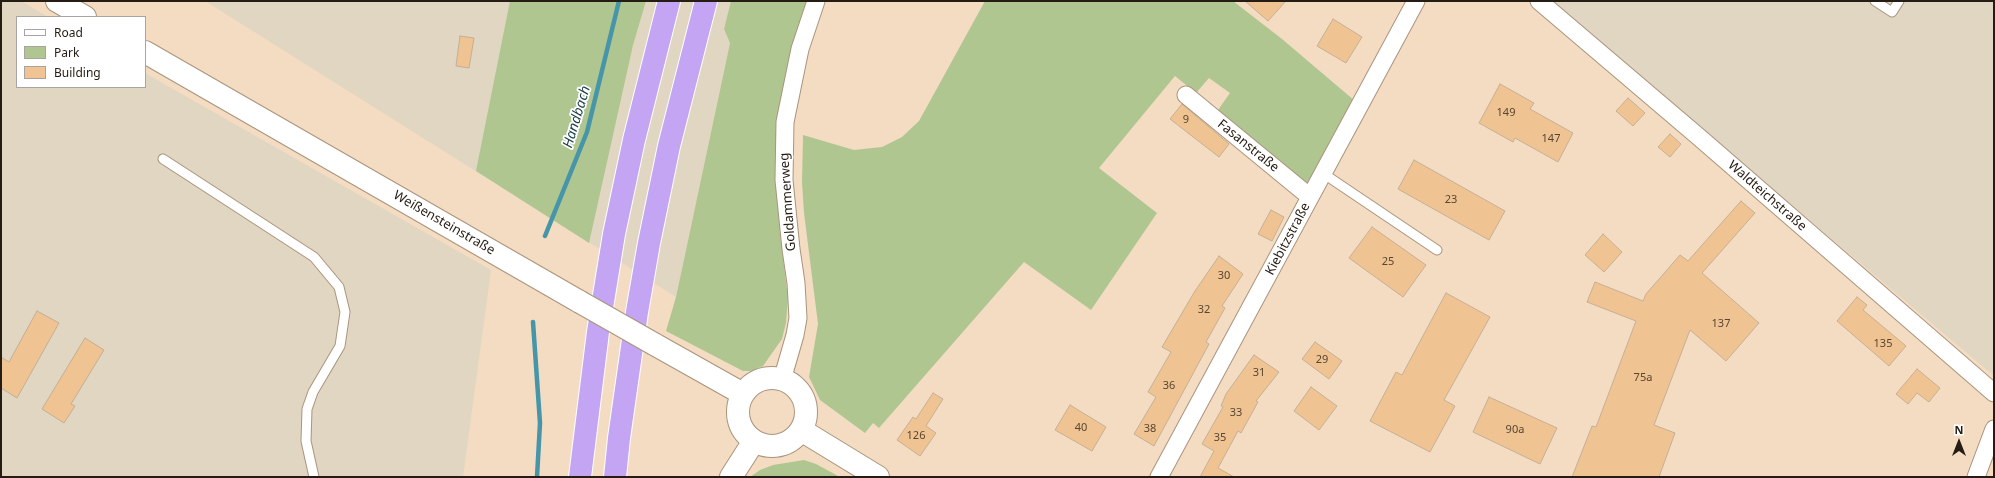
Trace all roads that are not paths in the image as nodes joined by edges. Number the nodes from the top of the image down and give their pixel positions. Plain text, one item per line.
1 (57, 1) edge
2 (669, 1) edge
3 (706, 1) edge
4 (816, 1) edge
5 (1416, 1) edge
6 (1539, 1) edge
7 (1875, 1) edge
8 (1899, 1) edge
9 (83, 16) edge
10 (146, 53) edge
11 (1186, 95) dead end
12 (163, 159) dead end
13 (1324, 174) junction
14 (1310, 197) junction
15 (1437, 250) dead end
16 (782, 380) junction
17 (1994, 393) edge
18 (743, 394) junction
19 (1994, 428) edge
20 (801, 430) junction
21 (754, 441) junction
22 (314, 477) edge
23 (580, 477) edge
24 (615, 477) edge
25 (731, 477) edge
26 (878, 477) edge
27 (1159, 477) edge
28 (1976, 477) edge

1 - 9 street
2 - 23 highway
3 - 24 highway
4 - 16 street, Goldammerweg
5 - 13 street, Kiebitzstraße
6 - 17 street, Waldteichstraße
7 - 8 lane
10 - 18 street, Weißensteinstraße, bridge
11 - 14 street, Fasanstraße
12 - 22 lane
13 - 14 street, Kiebitzstraße
13 - 15 lane
14 - 27 street, Kiebitzstraße
16 - 18 street
16 - 20 street
18 - 21 street
19 - 28 street
20 - 21 street
20 - 26 street
21 - 25 street

